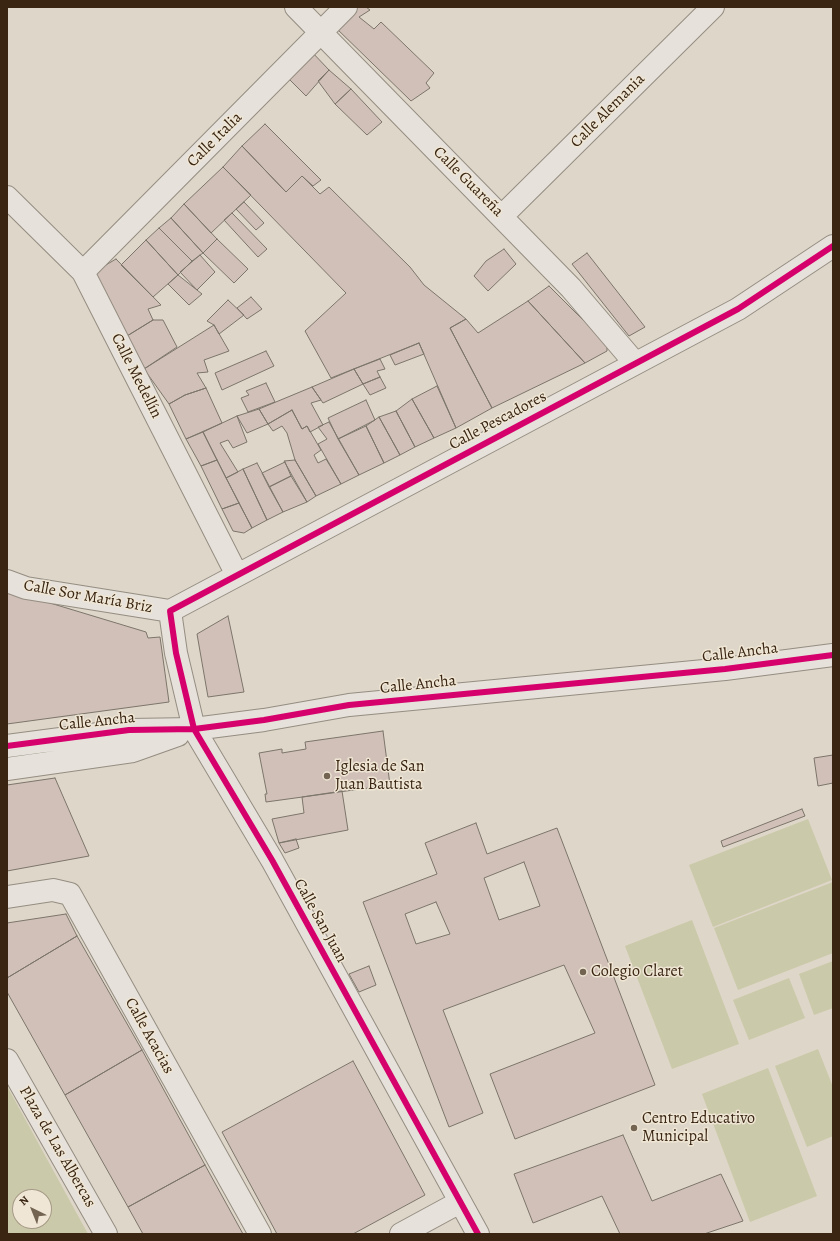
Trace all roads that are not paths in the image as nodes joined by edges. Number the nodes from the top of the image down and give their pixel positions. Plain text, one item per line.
1 (296, 7) edge
2 (346, 7) edge
3 (714, 7) edge
4 (320, 32) junction
5 (7, 197) edge
6 (502, 216) junction
7 (833, 246) edge
8 (83, 272) junction
9 (635, 363) junction
10 (237, 575) junction
11 (7, 581) edge
12 (170, 610) junction
13 (833, 655) edge
14 (194, 729) junction
15 (7, 746) edge
16 (7, 769) edge
17 (7, 898) edge
18 (7, 1060) edge
19 (460, 1202) junction
20 (106, 1234) edge
21 (260, 1234) edge
22 (401, 1234) edge
23 (478, 1234) edge

1 - 4 street, Calle Guareña
2 - 4 street, Calle Italia
3 - 6 street, Calle Alemania
4 - 6 street, Calle Guareña
4 - 8 street, Calle Italia
5 - 8 street, Calle Medellín
6 - 9 street, Calle Guareña
7 - 9 street, Calle Pescadores
8 - 10 street, Calle Medellín
9 - 10 street, Calle Pescadores
10 - 12 street, Calle Pescadores
11 - 12 street, Calle Sor María Briz
12 - 14 street, Calle San Juan
13 - 14 street, Calle Ancha
14 - 15 street, Calle Ancha
14 - 16 street, Calle Ancha
14 - 19 street, Calle San Juan
17 - 21 street, Calle Acacias
18 - 20 street, Plaza de Las Albercas
19 - 22 street
19 - 23 street, Calle San Juan

